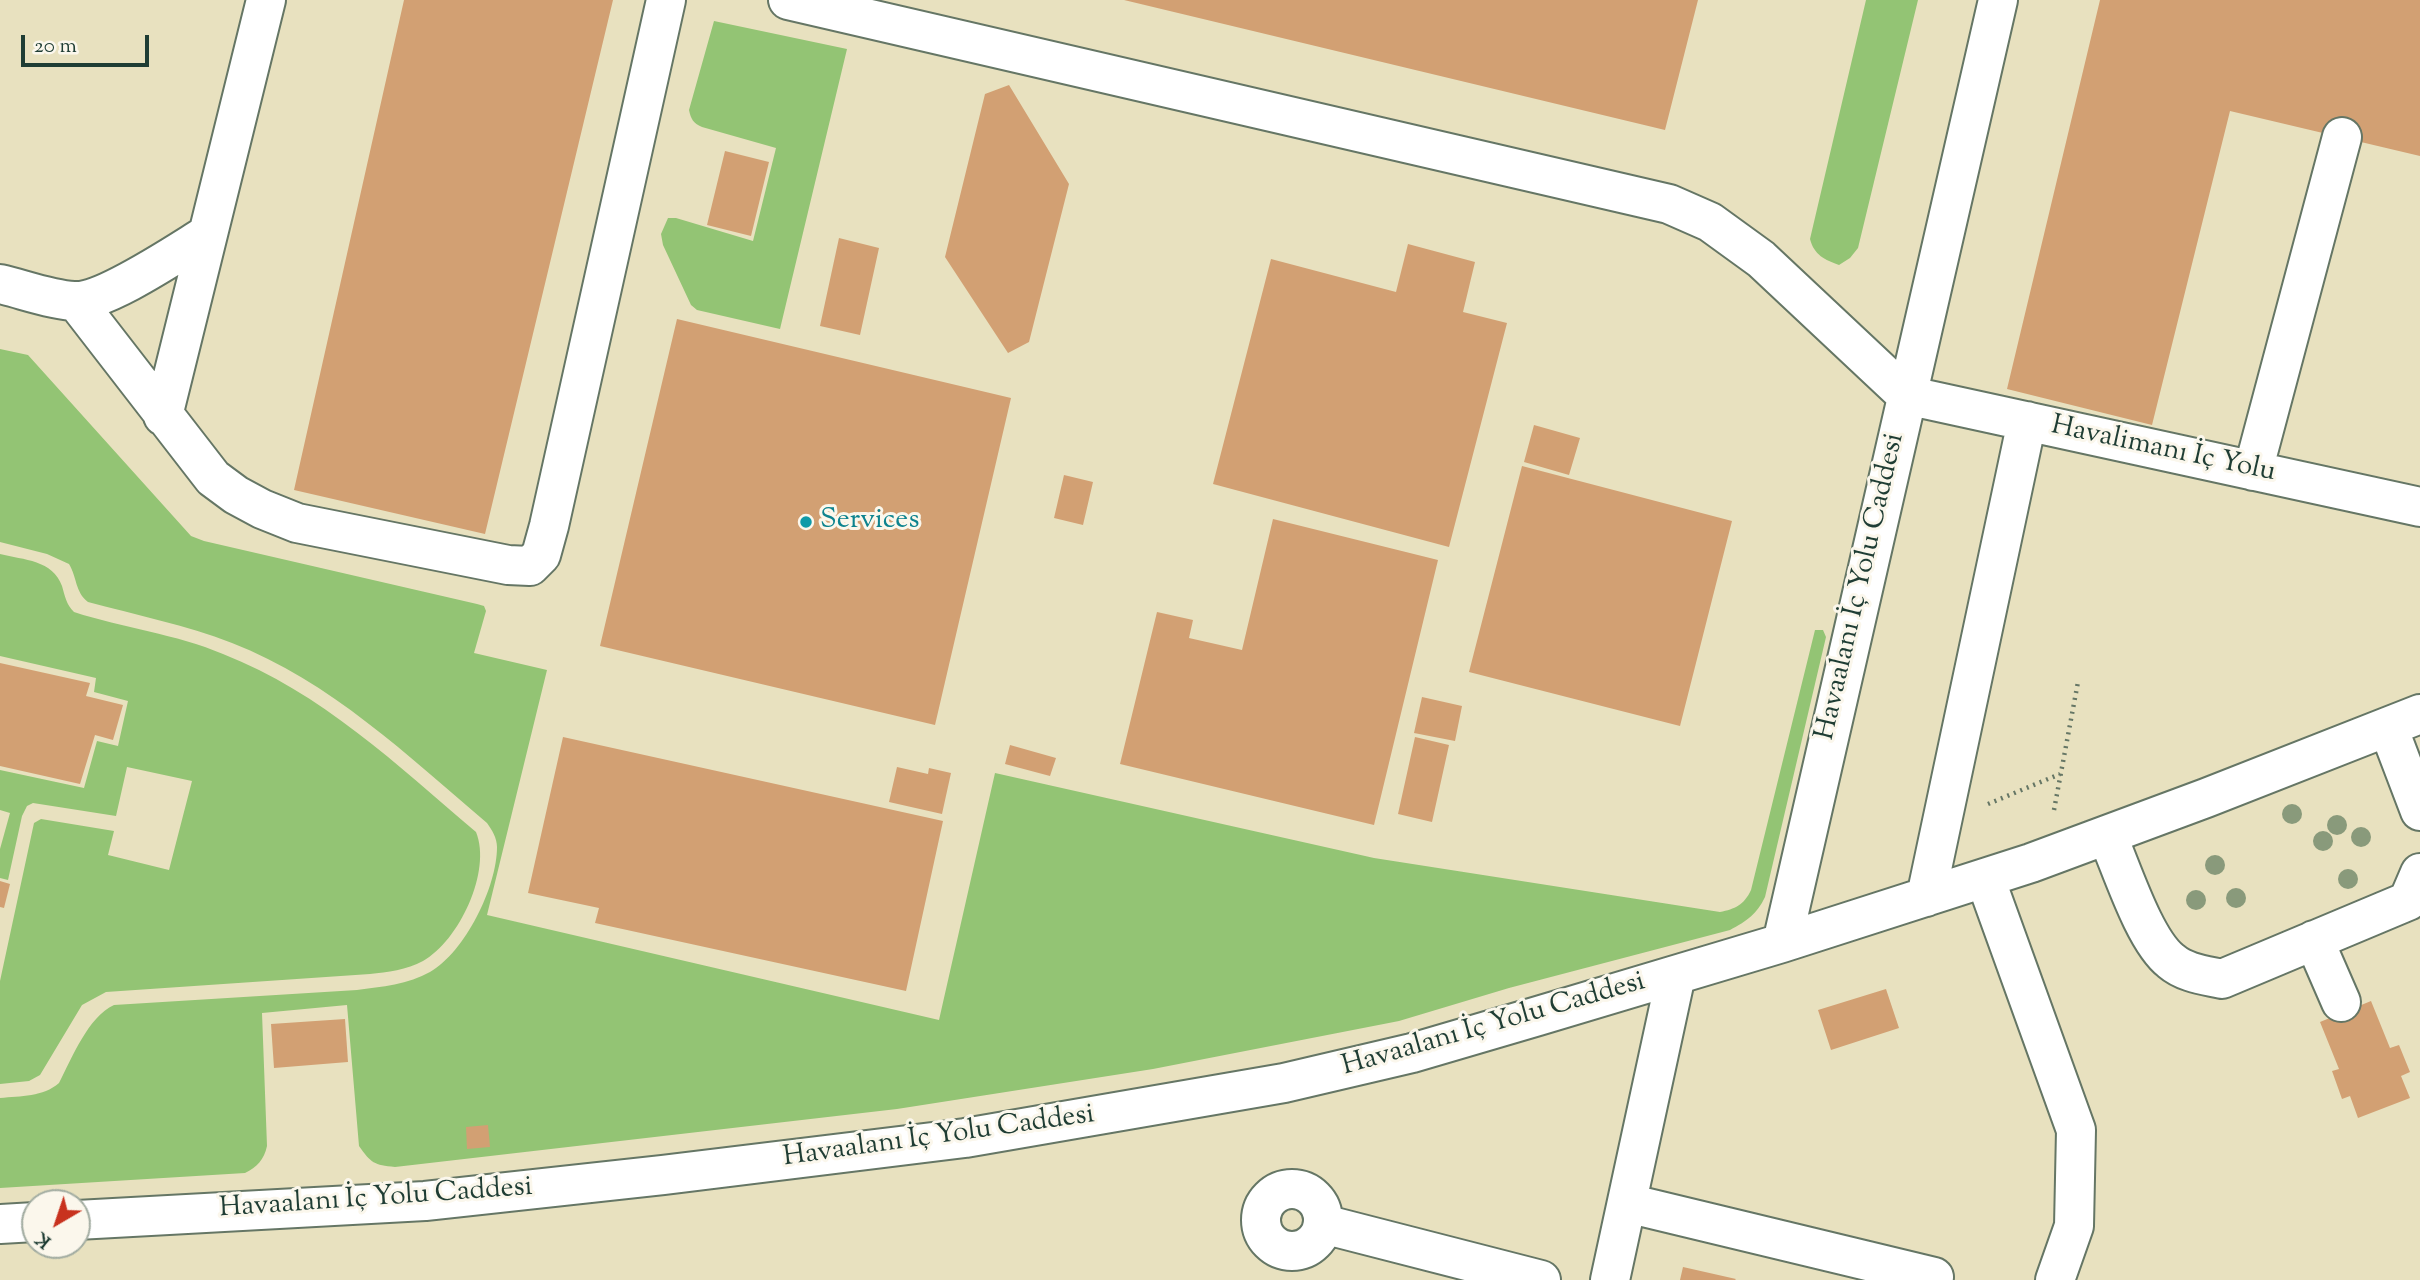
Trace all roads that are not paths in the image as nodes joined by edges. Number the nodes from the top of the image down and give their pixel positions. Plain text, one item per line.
1 (266, 0) edge
2 (666, 0) edge
3 (1998, 0) edge
4 (806, 2) edge
5 (2342, 137) dead end
6 (208, 234) junction
7 (0, 284) edge
8 (76, 301) junction
9 (1906, 395) junction
10 (163, 416) junction
11 (2027, 421) junction
12 (2253, 471) junction
13 (2420, 507) edge
14 (2404, 721) edge
15 (2420, 811) edge
16 (2107, 835) junction
17 (2420, 873) edge
18 (1985, 878) junction
19 (1926, 897) junction
20 (2314, 940) junction
21 (1782, 943) junction
22 (1676, 975) junction
23 (2341, 1002) dead end
24 (1627, 1203) junction
25 (91, 1219) edge
26 (21, 1223) edge
27 (0, 1224) edge
28 (1323, 1224) dead end
29 (1934, 1277) dead end
30 (1541, 1280) edge
31 (1610, 1280) edge
32 (2055, 1280) edge

1 - 6 street
2 - 10 street
3 - 9 street, Havaalanı İç Yolu Caddesi
4 - 9 street
5 - 12 street
6 - 8 street
6 - 10 street
7 - 8 street
8 - 10 street
9 - 11 street, Havalimanı İç Yolu
9 - 21 street, Havaalanı İç Yolu Caddesi
11 - 12 street, Havalimanı İç Yolu
11 - 19 street
12 - 13 street, Havalimanı İç Yolu
14 - 15 street
14 - 16 street, Havaalanı İç Yolu Caddesi
16 - 18 street, Havaalanı İç Yolu Caddesi
16 - 20 street
17 - 20 street
18 - 19 street, Havaalanı İç Yolu Caddesi
18 - 32 street
19 - 21 street, Havaalanı İç Yolu Caddesi
20 - 23 street
21 - 22 street, Havaalanı İç Yolu Caddesi
22 - 24 street
22 - 25 street, Havaalanı İç Yolu Caddesi
24 - 29 street
24 - 31 street
26 - 27 street
28 - 30 street

